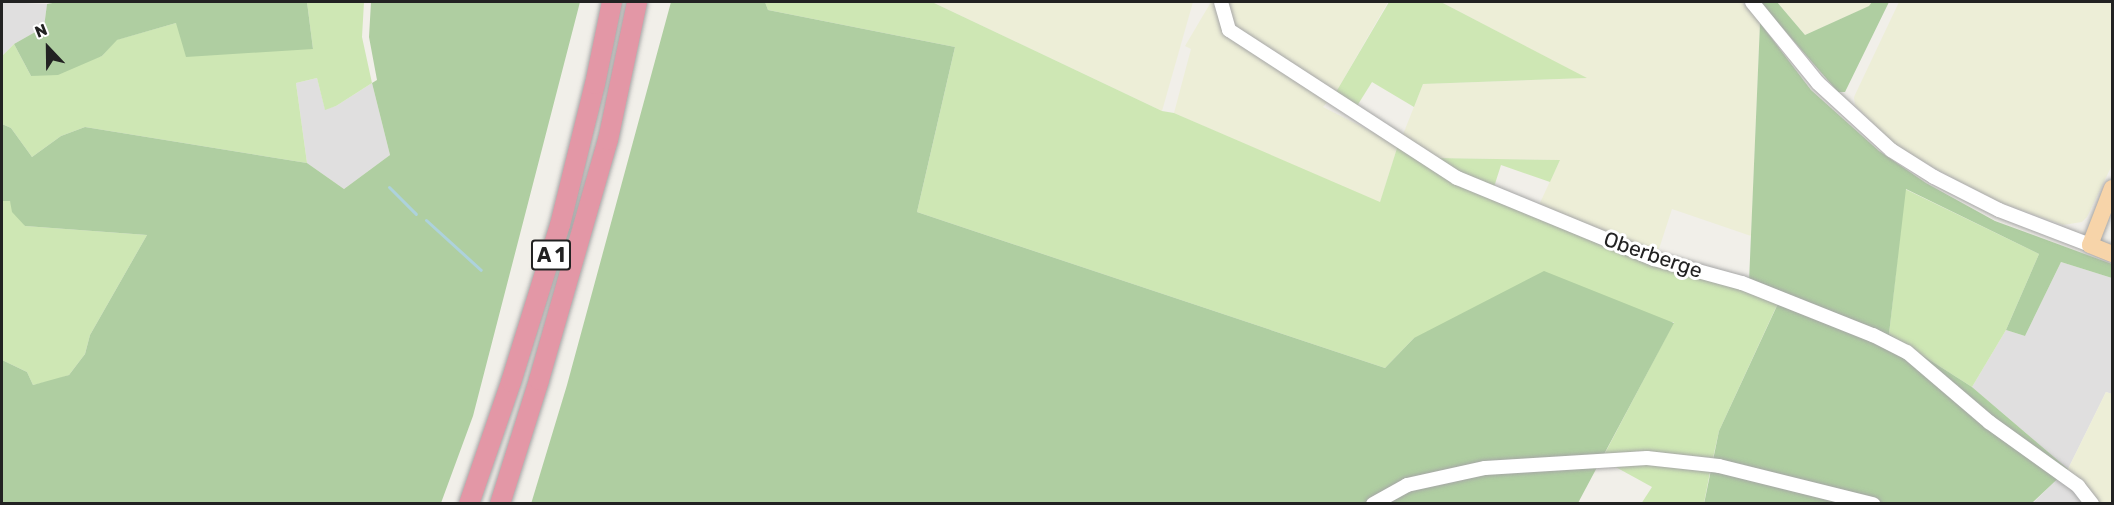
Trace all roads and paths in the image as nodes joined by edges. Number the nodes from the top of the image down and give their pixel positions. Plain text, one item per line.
1 (612, 2) edge
2 (637, 2) edge
3 (1221, 2) edge
4 (1752, 2) edge
5 (2112, 188) edge
6 (2090, 245) junction
7 (2112, 254) edge
8 (469, 504) edge
9 (500, 504) edge
10 (1373, 504) edge
11 (1873, 504) edge
12 (2092, 504) edge

1 - 8 highway, A 1
2 - 9 highway, A 1
3 - 12 street, Oberberge
4 - 6 street
5 - 6 main road
6 - 7 main road
10 - 11 street

